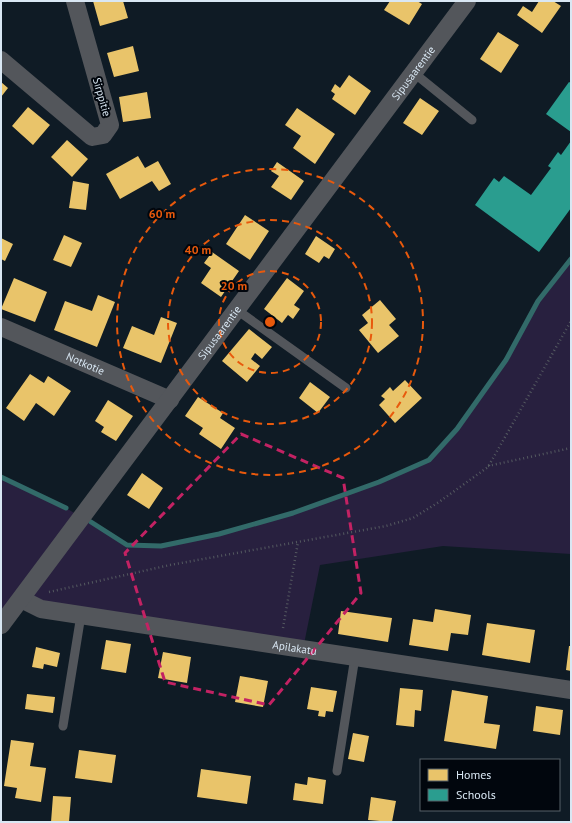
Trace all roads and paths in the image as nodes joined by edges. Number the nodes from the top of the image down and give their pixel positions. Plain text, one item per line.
1 (75, 1) edge
2 (461, 3) edge
3 (1, 60) edge
4 (414, 73) junction
5 (472, 120) dead end
6 (237, 310) junction
7 (571, 322) edge
8 (1, 327) edge
9 (346, 388) dead end
10 (170, 400) junction
11 (571, 448) edge
12 (488, 467) junction
13 (298, 542) junction
14 (21, 599) junction
15 (81, 615) junction
16 (1, 625) edge
17 (280, 645) junction
18 (355, 657) junction
19 (571, 690) edge
20 (63, 726) dead end
21 (337, 771) dead end

1 - 3 street, Sirppitie
2 - 4 street, Sipusaarentie
4 - 5 lane
4 - 6 street, Sipusaarentie
6 - 9 lane
6 - 10 street, Sipusaarentie
7 - 12 path
8 - 10 street, Notkotie
10 - 14 street, Sipusaarentie
11 - 12 path
12 - 13 path
13 - 14 path
13 - 17 path
14 - 15 street, Apilakatu
14 - 16 street, Sipusaarentie
15 - 17 street, Apilakatu
15 - 20 lane
17 - 18 street, Apilakatu
18 - 19 street, Apilakatu
18 - 21 lane

